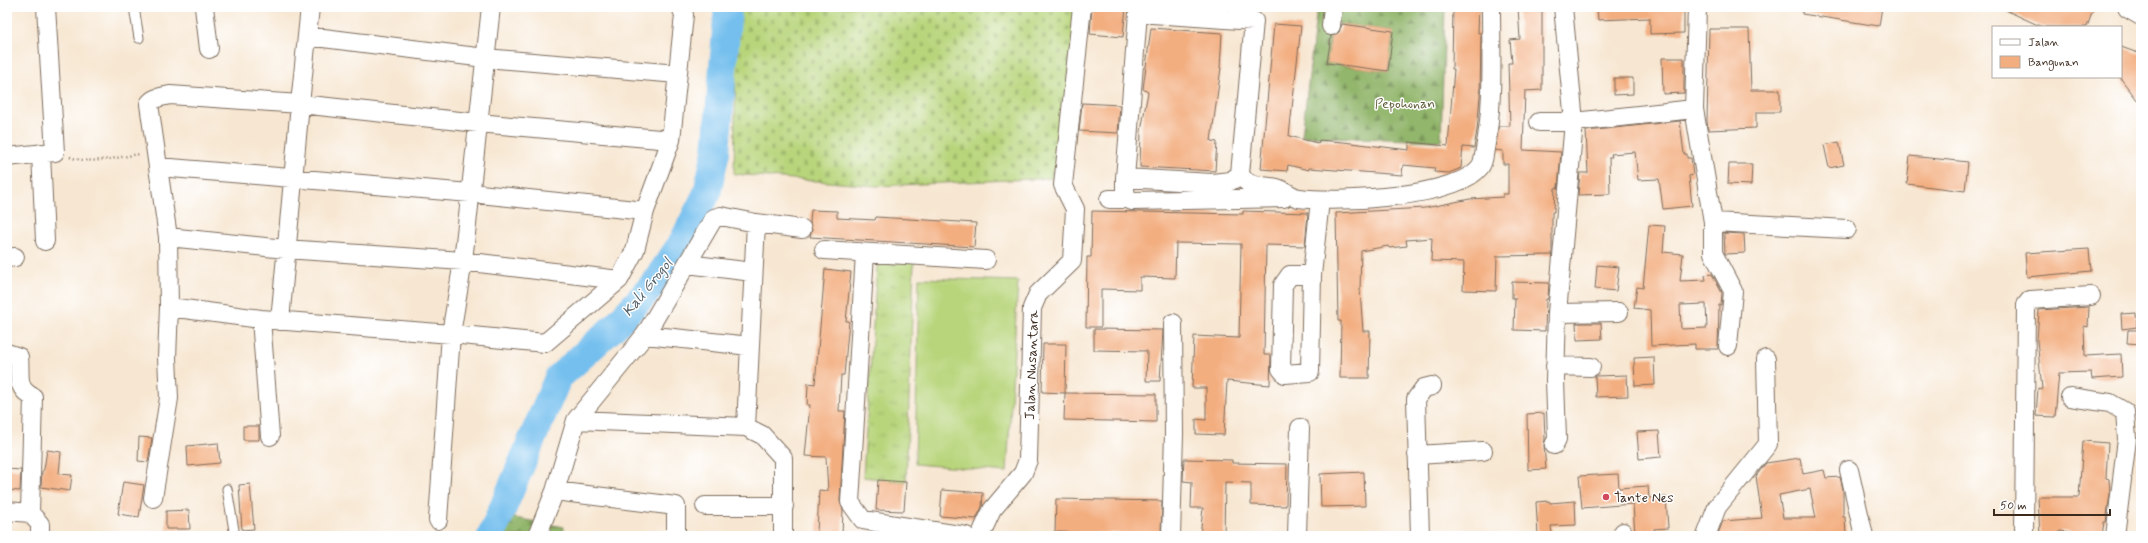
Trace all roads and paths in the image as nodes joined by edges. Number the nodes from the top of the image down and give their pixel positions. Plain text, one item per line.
1 (46, 7) edge
2 (134, 7) edge
3 (204, 7) edge
4 (310, 7) edge
5 (492, 7) edge
6 (681, 7) edge
7 (1082, 7) edge
8 (1333, 7) edge
9 (1491, 7) edge
10 (1563, 7) edge
11 (1697, 7) edge
12 (2129, 7) edge
13 (1256, 14) edge
14 (2141, 14) edge
15 (1331, 26) dead end
16 (307, 36) junction
17 (139, 38) dead end
18 (209, 49) dead end
19 (485, 58) junction
20 (678, 74) junction
21 (300, 104) junction
22 (1694, 109) junction
23 (1539, 122) dead end
24 (1574, 122) junction
25 (478, 123) junction
26 (671, 140) junction
27 (48, 153) junction
28 (7, 158) edge
29 (158, 160) junction
30 (294, 178) junction
31 (1125, 178) junction
32 (1235, 178) junction
33 (470, 193) junction
34 (1297, 198) junction
35 (1109, 199) dead end
36 (1127, 199) junction
37 (1225, 199) junction
38 (1320, 200) junction
39 (645, 210) junction
40 (1713, 222) junction
41 (756, 223) junction
42 (802, 229) dead end
43 (1848, 229) dead end
44 (168, 237) junction
45 (45, 240) dead end
46 (285, 249) junction
47 (824, 250) dead end
48 (866, 253) junction
49 (986, 260) dead end
50 (463, 261) junction
51 (687, 264) junction
52 (753, 272) junction
53 (1312, 275) junction
54 (619, 280) junction
55 (2091, 296) dead end
56 (169, 307) junction
57 (1619, 312) dead end
58 (1557, 313) junction
59 (261, 319) junction
60 (280, 321) junction
61 (1173, 323) dead end
62 (451, 334) junction
63 (645, 335) junction
64 (750, 346) junction
65 (1728, 346) dead end
66 (7, 353) edge
67 (1766, 359) dead end
68 (1555, 366) junction
69 (1591, 367) dead end
70 (1432, 386) dead end
71 (2070, 397) dead end
72 (576, 420) junction
73 (746, 427) junction
74 (1300, 428) dead end
75 (270, 436) dead end
76 (1554, 445) dead end
77 (1483, 451) dead end
78 (1417, 455) junction
79 (1850, 470) dead end
80 (227, 489) dead end
81 (555, 491) junction
82 (153, 498) dead end
83 (705, 506) dead end
84 (784, 506) junction
85 (7, 511) edge
86 (30, 513) junction
87 (438, 520) dead end
88 (40, 536) edge
89 (235, 536) edge
90 (537, 536) edge
91 (676, 536) edge
92 (783, 536) edge
93 (966, 536) edge
94 (980, 536) edge
95 (1171, 536) edge
96 (1297, 536) edge
97 (1420, 536) edge
98 (1706, 536) edge
99 (1864, 536) edge
100 (2024, 536) edge
101 (2115, 536) edge

1 - 27 street
2 - 17 lane
3 - 18 street
4 - 16 street
5 - 19 street
6 - 20 street
7 - 94 street, Jalan Nusantara
8 - 15 street
9 - 38 street
10 - 24 street
11 - 22 street
12 - 14 main road
13 - 31 street
13 - 32 street
16 - 19 street
16 - 21 street
19 - 20 street
19 - 25 street
20 - 26 street
21 - 25 street
21 - 29 street
21 - 30 street
22 - 24 street
22 - 40 street
23 - 24 street
24 - 58 street
25 - 26 street
25 - 33 street
26 - 39 street
27 - 28 street
27 - 29 path
27 - 45 street
29 - 30 street
29 - 44 street
30 - 33 street
30 - 46 street
31 - 32 street
31 - 36 street
32 - 34 street
32 - 37 street
33 - 39 street
33 - 50 street
34 - 37 street
34 - 38 street
35 - 36 street
36 - 37 street
38 - 53 street
39 - 54 street
40 - 43 street
40 - 65 street
41 - 42 street
41 - 51 street
41 - 52 street
44 - 46 street
44 - 56 street
46 - 50 street
46 - 60 street
47 - 48 street
48 - 49 street
48 - 93 street
50 - 54 street
50 - 62 street
51 - 52 street
51 - 63 street
52 - 64 street
53 - 53 street
54 - 62 street
55 - 100 street
56 - 59 street
56 - 82 street
57 - 58 street
58 - 68 street
59 - 60 street
59 - 75 street
60 - 62 street
61 - 95 street
62 - 87 street
63 - 64 street
63 - 72 street
64 - 73 street
66 - 86 street
67 - 98 street
68 - 69 street
68 - 76 street
70 - 78 street
71 - 101 street
72 - 73 street
72 - 81 street
73 - 84 street
74 - 96 street
77 - 78 street
78 - 97 street
79 - 99 street
80 - 89 lane
81 - 90 street
81 - 91 street
83 - 84 street
84 - 92 street
85 - 86 street
86 - 88 street

